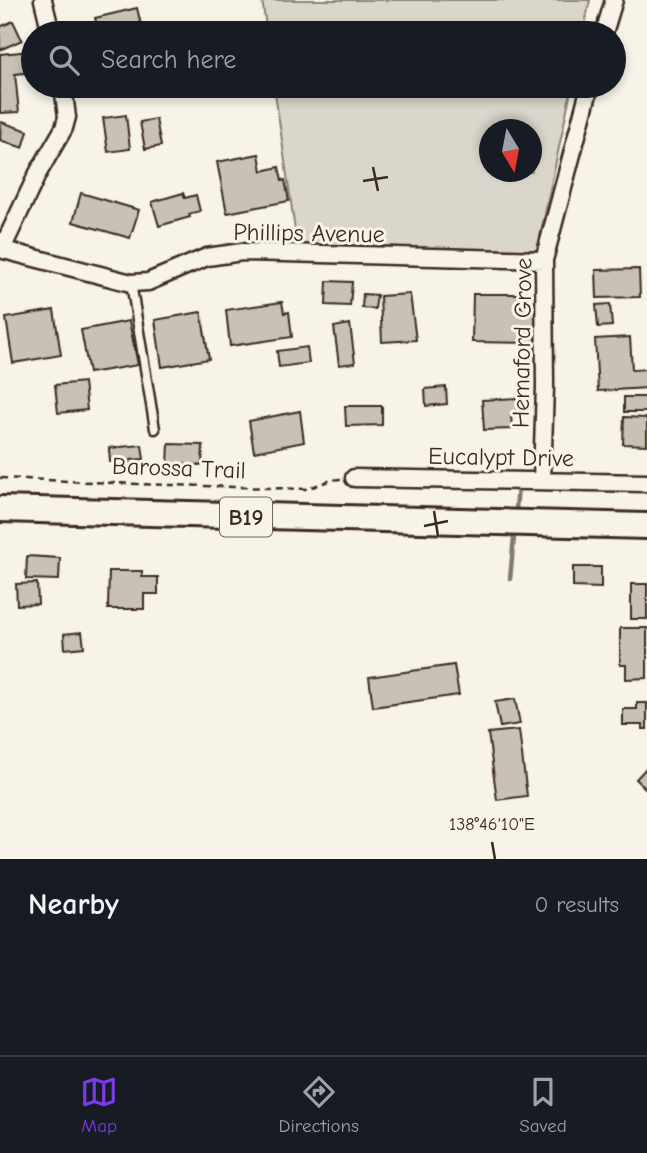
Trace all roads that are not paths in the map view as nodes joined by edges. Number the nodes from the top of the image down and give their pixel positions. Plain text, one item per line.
1 (43, 0) edge
2 (614, 0) edge
3 (48, 21) edge
4 (608, 21) edge
5 (65, 98) edge
6 (587, 98) edge
7 (1, 249) edge
8 (544, 260) junction
9 (131, 283) junction
10 (155, 429) dead end
11 (354, 478) road end
12 (541, 480) junction
13 (647, 483) edge
14 (0, 509) edge
15 (647, 526) edge

1 - 3 street
2 - 4 street
5 - 7 street
6 - 8 street, Hemaford Grove
7 - 9 street, Phillips Avenue
8 - 9 street, Phillips Avenue
8 - 12 street, Hemaford Grove
9 - 10 lane
11 - 12 street, Eucalypt Drive
12 - 13 street, Eucalypt Drive
14 - 15 main road, B19

